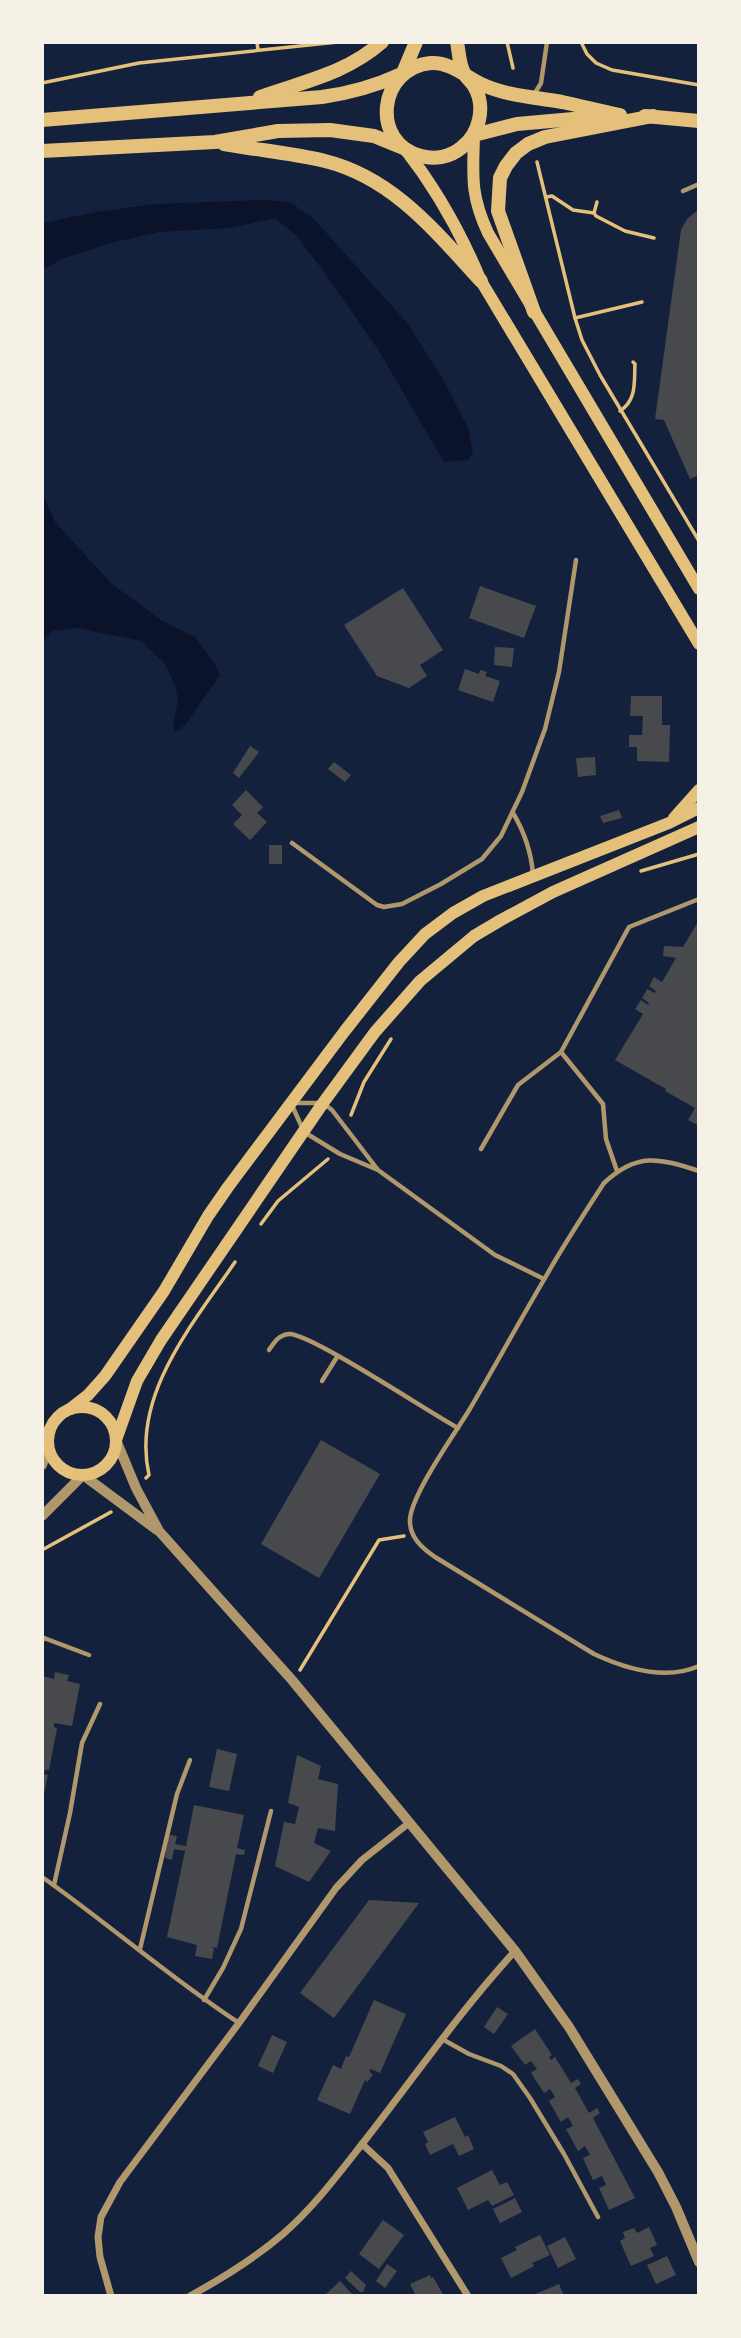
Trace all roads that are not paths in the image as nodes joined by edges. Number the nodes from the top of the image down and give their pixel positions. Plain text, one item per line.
1 (382, 42) edge
2 (415, 42) edge
3 (457, 42) edge
4 (547, 42) edge
5 (403, 73) junction
6 (464, 74) junction
7 (528, 98) junction
8 (241, 103) junction
9 (620, 115) junction
10 (653, 116) junction
11 (42, 120) edge
12 (699, 121) edge
13 (474, 135) junction
14 (215, 142) junction
15 (405, 149) junction
16 (42, 151) edge
17 (699, 184) edge
18 (683, 191) dead end
19 (481, 281) junction
20 (534, 312) junction
21 (576, 560) dead end
22 (699, 589) edge
23 (699, 644) edge
24 (699, 790) edge
25 (699, 808) edge
26 (513, 812) junction
27 (669, 823) junction
28 (699, 827) edge
29 (292, 843) dead end
30 (533, 876) junction
31 (699, 900) edge
32 (561, 1052) junction
33 (291, 1103) junction
34 (323, 1103) junction
35 (304, 1132) junction
36 (481, 1149) dead end
37 (378, 1170) junction
38 (617, 1171) junction
39 (699, 1171) edge
40 (544, 1279) junction
41 (269, 1350) dead end
42 (337, 1357) junction
43 (322, 1381) dead end
44 (70, 1409) junction
45 (458, 1428) junction
46 (45, 1430) edge
47 (116, 1440) junction
48 (48, 1448) junction
49 (42, 1465) edge
50 (83, 1475) junction
51 (42, 1516) edge
52 (159, 1531) junction
53 (42, 1641) edge
54 (89, 1656) dead end
55 (699, 1666) edge
56 (100, 1704) dead end
57 (190, 1760) dead end
58 (271, 1811) dead end
59 (409, 1823) junction
60 (42, 1877) edge
61 (54, 1885) junction
62 (140, 1950) junction
63 (515, 1951) junction
64 (204, 2000) junction
65 (239, 2023) junction
66 (442, 2039) junction
67 (362, 2144) junction
68 (598, 2217) dead end
69 (699, 2262) edge
70 (111, 2296) edge
71 (190, 2296) edge
72 (468, 2296) edge

1 - 8 highway
2 - 5 highway
3 - 6 highway
4 - 7 lane
5 - 6 highway
5 - 8 highway
5 - 15 highway
6 - 7 highway
6 - 13 highway
7 - 9 highway
8 - 11 highway
9 - 10 highway
9 - 13 highway
10 - 12 highway
10 - 20 highway
13 - 15 highway
13 - 20 main road
14 - 15 highway
14 - 16 highway
14 - 19 highway
15 - 19 main road
17 - 18 lane
19 - 23 main road
20 - 22 main road
21 - 26 lane
24 - 27 main road
25 - 27 main road
26 - 29 lane
26 - 30 lane
27 - 30 main road
28 - 34 main road
30 - 33 main road
31 - 32 lane
32 - 36 lane
32 - 38 lane
33 - 34 lane
33 - 35 lane
33 - 44 main road
34 - 35 main road
34 - 37 lane
35 - 37 lane
35 - 47 main road
37 - 40 lane
38 - 39 lane
38 - 40 lane
40 - 45 lane
41 - 42 lane
42 - 43 lane
42 - 45 lane
44 - 46 main road
44 - 47 main road
45 - 55 lane
46 - 48 main road
47 - 50 main road
47 - 52 street
48 - 49 street
48 - 50 main road
50 - 51 street
50 - 52 street
52 - 59 street
53 - 54 lane
56 - 61 lane
57 - 62 lane
58 - 64 lane
59 - 63 street
59 - 65 street
60 - 61 lane
61 - 62 lane
62 - 64 lane
63 - 66 street
63 - 69 street
64 - 65 lane
65 - 70 street
66 - 67 street
66 - 68 lane
67 - 71 street
67 - 72 street

